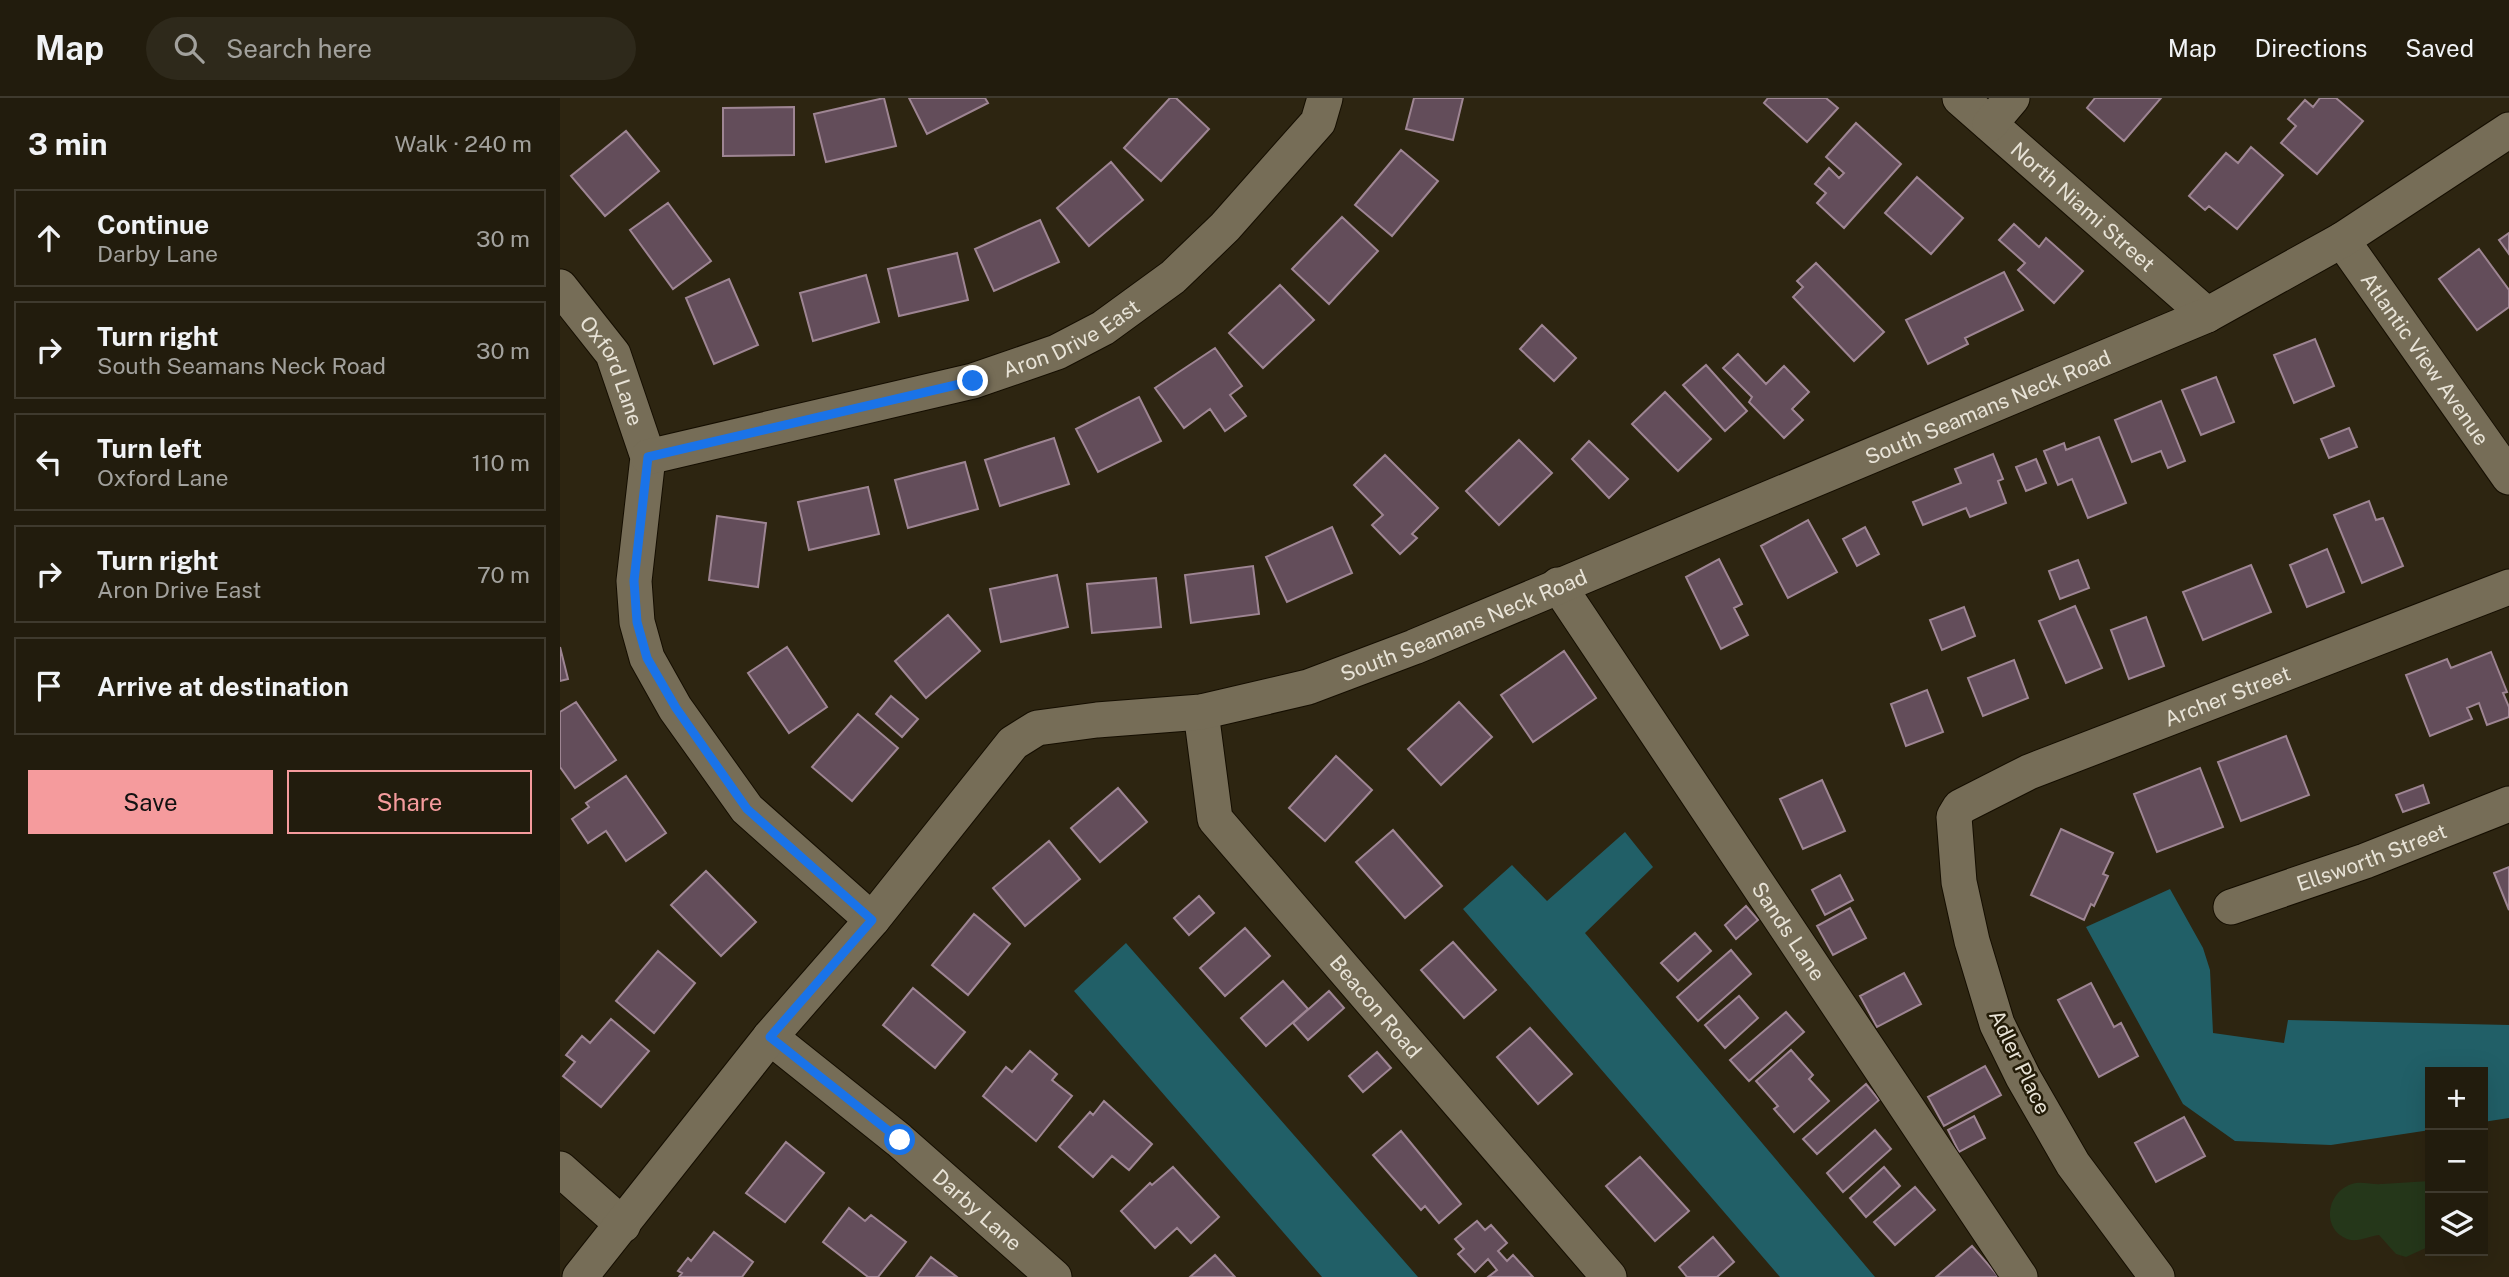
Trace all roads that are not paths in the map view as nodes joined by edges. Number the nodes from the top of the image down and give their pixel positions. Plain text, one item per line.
1 (1325, 98) edge
2 (1960, 98) edge
3 (2001, 111) edge
4 (2509, 130) edge
5 (2342, 240) junction
6 (560, 287) edge
7 (2207, 315) junction
8 (648, 457) junction
9 (2509, 477) edge
10 (1558, 585) junction
11 (2509, 587) edge
12 (1201, 712) junction
13 (2509, 804) edge
14 (1954, 817) joint
15 (2231, 907) dead end
16 (872, 920) junction
17 (770, 1037) junction
18 (560, 1168) edge
19 (623, 1225) junction
20 (580, 1277) edge
21 (1055, 1277) edge
22 (1609, 1277) edge
23 (2020, 1277) edge
24 (2157, 1277) edge

1 - 8 street, Aron Drive East
2 - 3 street, North Niami Street
3 - 7 street, North Niami Street
4 - 5 street, South Seamans Neck Road
5 - 7 street, South Seamans Neck Road
5 - 9 street, Atlantic View Avenue
6 - 8 street, Oxford Lane
7 - 10 street, South Seamans Neck Road
8 - 16 street, Oxford Lane
10 - 12 street, South Seamans Neck Road
10 - 23 street, Sands Lane
11 - 14 street, Archer Street
12 - 16 street, South Seamans Neck Road
12 - 22 street, Beacon Road
13 - 15 street, Ellsworth Street
14 - 24 street, Adler Place
16 - 17 street, South Seamans Neck Road
17 - 19 street, South Seamans Neck Road
17 - 21 street, Darby Lane
18 - 19 street
19 - 20 street, South Seamans Neck Road

